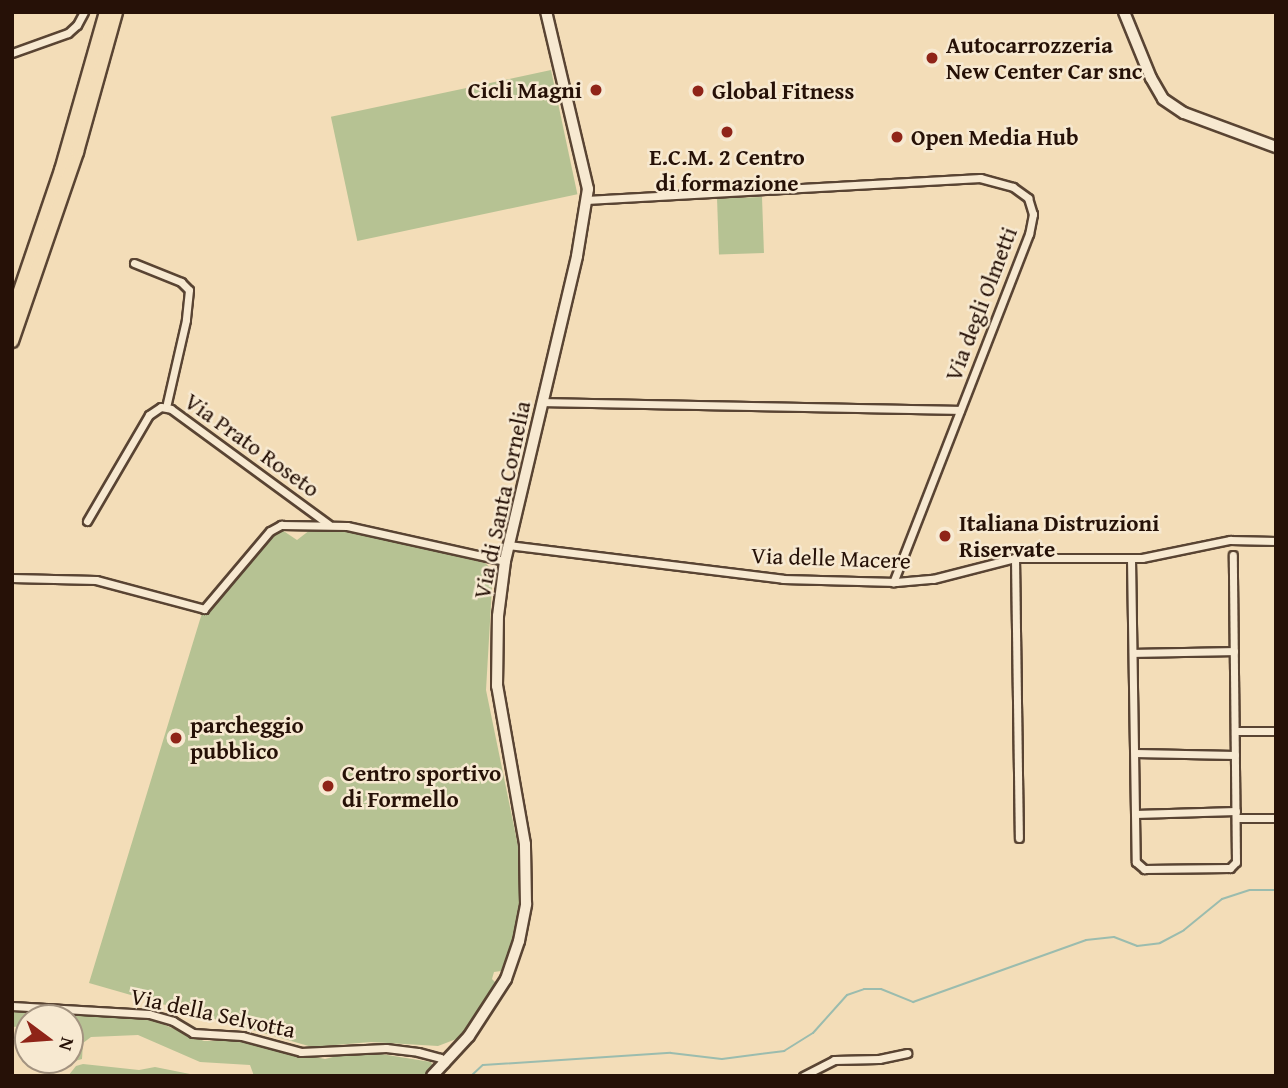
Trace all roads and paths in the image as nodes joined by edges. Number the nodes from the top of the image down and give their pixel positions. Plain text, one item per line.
1 (84, 12) edge
2 (106, 12) edge
3 (116, 12) edge
4 (546, 12) edge
5 (1124, 12) edge
6 (12, 53) edge
7 (1276, 147) edge
8 (586, 200) junction
9 (134, 263) dead end
10 (12, 314) edge
11 (12, 341) edge
12 (542, 402) junction
13 (166, 407) junction
14 (960, 410) junction
15 (87, 521) dead end
16 (329, 524) junction
17 (1276, 541) edge
18 (508, 545) junction
19 (1233, 555) dead end
20 (1015, 558) junction
21 (1131, 559) junction
22 (505, 561) junction
23 (12, 578) edge
24 (893, 582) junction
25 (1234, 651) junction
26 (1133, 653) junction
27 (1235, 731) junction
28 (1276, 731) edge
29 (1135, 754) junction
30 (1235, 755) junction
31 (1135, 814) junction
32 (1236, 814) junction
33 (1276, 818) edge
34 (1019, 838) dead end
35 (12, 1006) edge
36 (907, 1053) dead end
37 (445, 1063) junction
38 (432, 1076) edge
39 (803, 1076) edge

1 - 6 street
2 - 10 highway
3 - 11 highway
4 - 8 street, Via di Santa Cornelia
5 - 7 street
8 - 12 street, Via di Santa Cornelia
8 - 14 street, Via degli Olmetti
9 - 13 street
12 - 14 street, Via degli Olmetti
12 - 18 street, Via di Santa Cornelia
13 - 15 street, Via Prato Roseto
13 - 16 street, Via Prato Roseto
14 - 24 street, Via degli Olmetti
16 - 22 street, Via Prato Roseto
16 - 23 street, Via Prato Roseto
17 - 21 street, Via delle Macere
18 - 22 street, Via di Santa Cornelia
18 - 24 street, Via delle Macere
19 - 25 street
20 - 21 street, Via delle Macere
20 - 24 street, Via delle Macere
20 - 34 street
21 - 26 street
22 - 37 street, Via di Santa Cornelia
25 - 26 street
25 - 27 street
26 - 29 street
27 - 28 street
27 - 30 street
29 - 30 street
29 - 31 street
30 - 32 street
31 - 32 street
31 - 32 street
32 - 33 street
35 - 37 street, Via della Selvotta
36 - 39 street
37 - 38 street, Via di Santa Cornelia

